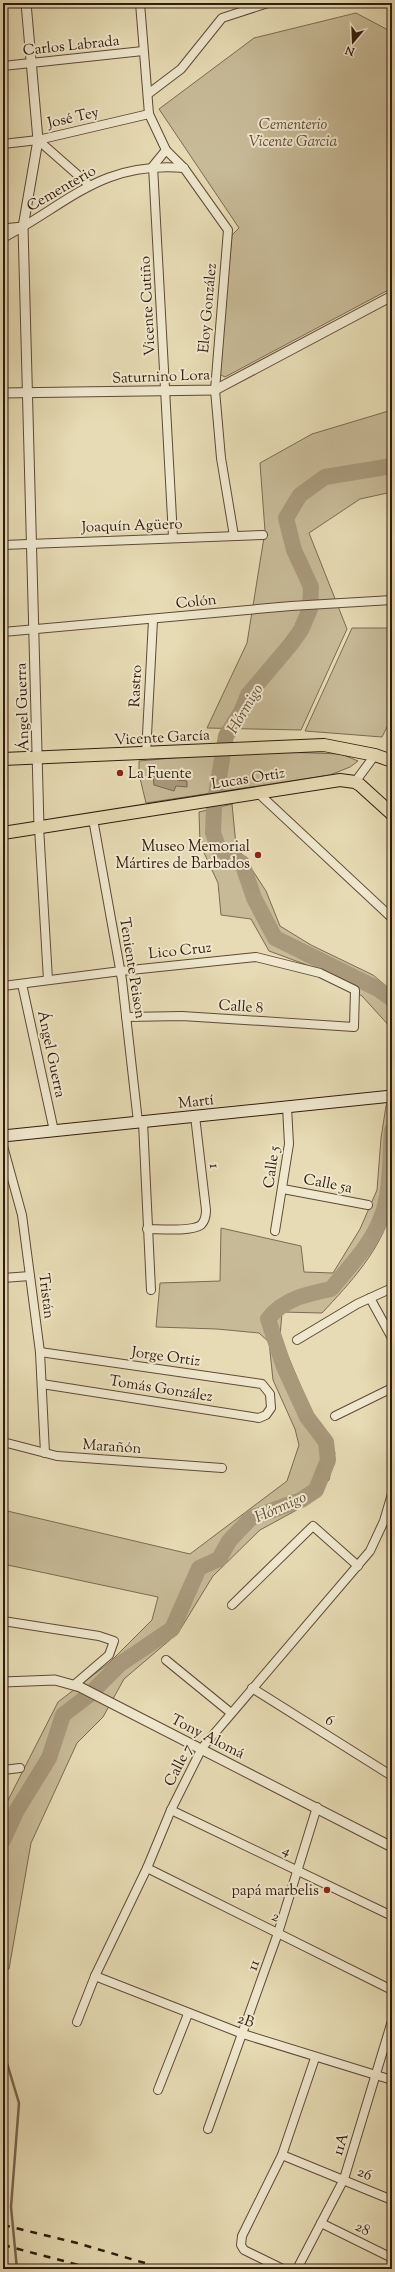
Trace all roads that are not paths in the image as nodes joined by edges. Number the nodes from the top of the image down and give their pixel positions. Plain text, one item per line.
1 (26, 3) edge
2 (140, 3) edge
3 (268, 3) edge
4 (143, 51) junction
5 (30, 63) junction
6 (3, 66) edge
7 (148, 94) junction
8 (149, 114) junction
9 (38, 140) junction
10 (3, 144) edge
11 (166, 150) junction
12 (153, 166) junction
13 (184, 168) junction
14 (88, 184) junction
15 (23, 227) junction
16 (3, 229) edge
17 (3, 238) edge
18 (392, 296) edge
19 (215, 390) junction
20 (28, 392) junction
21 (166, 392) junction
22 (3, 393) edge
23 (263, 535) dead end
24 (234, 536) junction
25 (173, 537) junction
26 (3, 544) edge
27 (32, 544) junction
28 (392, 600) edge
29 (153, 620) junction
30 (34, 629) junction
31 (3, 632) edge
32 (146, 754) junction
33 (375, 755) junction
34 (38, 758) junction
35 (3, 759) edge
36 (392, 761) edge
37 (355, 782) junction
38 (257, 792) junction
39 (392, 814) edge
40 (93, 820) junction
41 (39, 827) junction
42 (3, 833) edge
43 (392, 918) edge
44 (121, 971) junction
45 (48, 980) junction
46 (22, 984) junction
47 (3, 986) edge
48 (126, 1017) junction
49 (354, 1027) joint
50 (391, 1096) edge
51 (287, 1107) junction
52 (195, 1116) junction
53 (141, 1122) junction
54 (54, 1131) junction
55 (3, 1136) edge
56 (3, 1146) edge
57 (283, 1189) junction
58 (368, 1205) dead end
59 (147, 1229) junction
60 (274, 1231) dead end
61 (30, 1276) junction
62 (3, 1278) edge
63 (392, 1288) edge
64 (152, 1290) dead end
65 (370, 1298) junction
66 (392, 1338) edge
67 (296, 1340) dead end
68 (40, 1352) junction
69 (42, 1384) junction
70 (392, 1388) edge
71 (271, 1408) joint
72 (335, 1416) dead end
73 (3, 1442) edge
74 (45, 1453) junction
75 (222, 1468) dead end
76 (392, 1494) edge
77 (358, 1566) junction
78 (232, 1605) dead end
79 (3, 1621) edge
80 (166, 1660) dead end
81 (3, 1682) edge
82 (77, 1686) junction
83 (252, 1688) junction
84 (231, 1713) junction
85 (202, 1748) junction
86 (20, 1768) dead end
87 (3, 1770) edge
88 (392, 1776) edge
89 (317, 1807) junction
90 (171, 1810) junction
91 (392, 1847) edge
92 (147, 1868) junction
93 (297, 1871) junction
94 (392, 1916) edge
95 (278, 1933) junction
96 (95, 1976) junction
97 (392, 1990) edge
98 (188, 2014) junction
99 (392, 2021) edge
100 (77, 2022) dead end
101 (243, 2034) junction
102 (315, 2058) junction
103 (375, 2076) junction
104 (392, 2080) edge
105 (158, 2090) dead end
106 (208, 2129) dead end
107 (282, 2155) junction
108 (344, 2179) junction
109 (391, 2197) edge
110 (321, 2223) junction
111 (392, 2258) edge
112 (282, 2269) edge
113 (297, 2269) edge

1 - 5 street, Ángel Guerra
2 - 4 street
3 - 7 street
4 - 5 street, Carlos Labrada
4 - 7 street
5 - 6 street, Carlos Labrada
5 - 9 street, Ángel Guerra
7 - 8 street
8 - 9 street, José Tey
8 - 11 street
9 - 10 street, José Tey
9 - 14 street
9 - 15 street, Ángel Guerra
11 - 12 street
11 - 13 street
12 - 13 street, Cementerio
12 - 14 street, Cementerio
12 - 21 street, Vicente Cutiño
13 - 19 street, Eloy González
14 - 15 street, Cementerio
15 - 16 street
15 - 17 street, Cementerio
15 - 20 street, Ángel Guerra
18 - 19 street, Saturnino Lora
19 - 21 street, Saturnino Lora
19 - 24 street, Eloy González
20 - 21 street, Saturnino Lora
20 - 22 street, Saturnino Lora
20 - 27 street, Ángel Guerra
21 - 25 street, Vicente Cutiño
23 - 24 street, Joaquín Agüero
24 - 25 street, Joaquín Agüero
25 - 27 street, Joaquín Agüero
26 - 27 street, Joaquín Agüero
27 - 30 street, Ángel Guerra
28 - 29 street, Colón
29 - 30 street, Colón
29 - 32 street, Rastro
30 - 31 street, Colón
30 - 34 street, Ángel Guerra
32 - 33 main road, Vicente García
32 - 34 main road, Vicente García
33 - 36 main road, Vicente García
33 - 37 street
34 - 35 main road, Vicente García
34 - 41 street, Ángel Guerra
37 - 38 main road, Lucas Ortiz
37 - 39 main road
38 - 40 main road, Lucas Ortiz
38 - 43 street
40 - 41 main road, Lucas Ortiz
40 - 44 street, Teniente Peison
41 - 42 main road, Lucas Ortiz
41 - 45 street, Ángel Guerra
44 - 45 street, Lico Cruz
44 - 48 street, Teniente Peison
44 - 49 street, Lico Cruz
45 - 46 street, Lico Cruz
46 - 47 street, Lico Cruz
46 - 54 street, Ángel Guerra
48 - 49 street, Calle 8
48 - 53 street, Teniente Peison
50 - 51 main road, Martí
51 - 52 main road, Martí
51 - 57 street, Calle 5
52 - 53 main road, Martí
52 - 59 street, 1
53 - 54 main road, Martí
53 - 59 street, Teniente Peison
54 - 55 main road, Martí
56 - 61 street, Tristán
57 - 58 street, Calle 5a
57 - 60 street, Calle 5
59 - 64 street, Teniente Peison
61 - 62 street
61 - 68 street, Tristán
63 - 65 street
65 - 66 street
65 - 67 street
68 - 69 street, Tristán
68 - 71 street, Jorge Ortiz
69 - 71 street, Tomás González
69 - 74 street, Tristán
70 - 72 street
73 - 74 street, Marañón
74 - 75 street, Marañón
76 - 77 street, Calle 7
77 - 78 street
77 - 83 street, Calle 7
79 - 82 street
80 - 84 street
81 - 82 street, Tony Alomá
82 - 85 street, Tony Alomá
83 - 84 street, Calle 7
83 - 88 street, 6
84 - 85 street, Calle 7
85 - 89 street, Tony Alomá
85 - 90 street, Calle 7
86 - 87 street
89 - 91 street, Tony Alomá
89 - 93 street, 11
90 - 92 street, Calle 7
90 - 93 street, 4
92 - 95 street, 2
92 - 96 street, Calle 7
93 - 94 street, 4
93 - 95 street, 11
95 - 97 street, 2
95 - 101 street, 11
96 - 98 street, 2B
96 - 100 street, Calle 7
98 - 101 street, 2B
98 - 105 street
99 - 103 street, 11A
101 - 102 street, 2B
101 - 106 street, 11
102 - 103 street, 2B
102 - 107 street
103 - 104 street, 2B
103 - 108 street, 11A
107 - 108 street, 26
107 - 112 street
108 - 109 street, 26
108 - 110 street, 11A
110 - 111 street, 28
110 - 113 street, 11A

